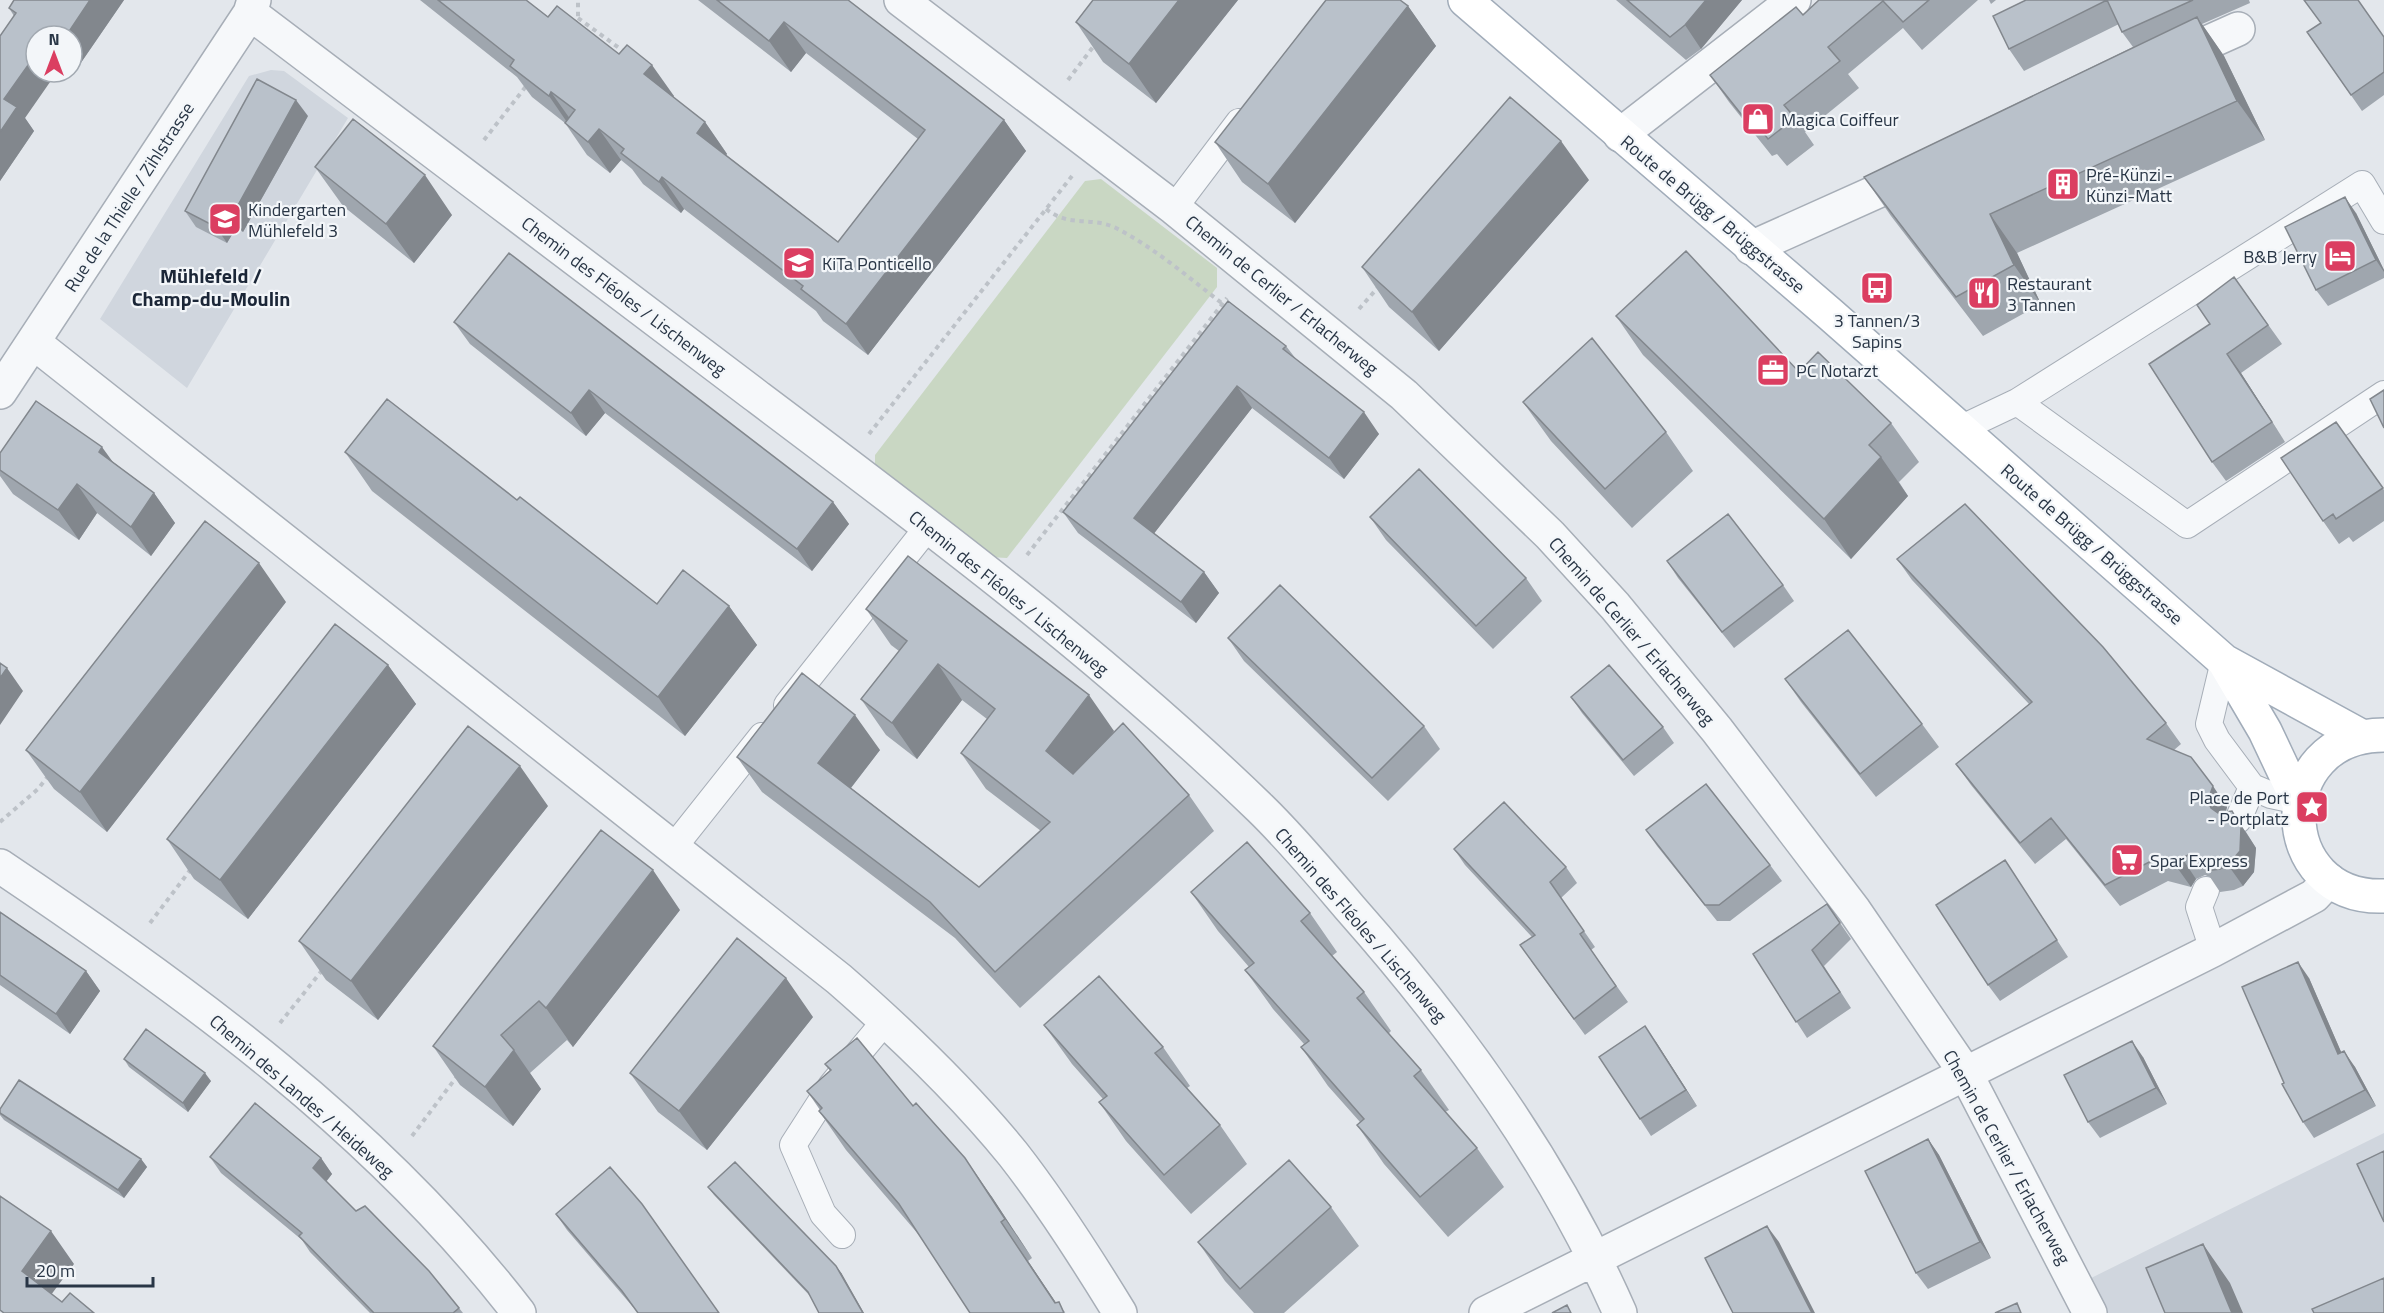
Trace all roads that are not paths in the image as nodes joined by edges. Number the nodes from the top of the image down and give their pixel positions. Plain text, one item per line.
1 (901, 0) edge
2 (1465, 0) edge
3 (1794, 0) edge
4 (252, 7) edge
5 (2238, 29) dead end
6 (2139, 74) edge
7 (1252, 104) edge
8 (1620, 135) junction
9 (1942, 162) edge
10 (1174, 208) junction
11 (2384, 221) edge
12 (1751, 248) junction
13 (33, 342) junction
14 (0, 392) edge
15 (2384, 394) edge
16 (2017, 402) junction
17 (1960, 429) junction
18 (928, 527) junction
19 (2224, 661) junction
20 (2372, 736) edge
21 (2252, 787) junction
22 (2298, 801) junction
23 (2238, 820) edge
24 (673, 848) junction
25 (0, 866) edge
26 (2329, 880) junction
27 (2206, 890) edge
28 (2384, 896) edge
29 (2213, 950) junction
30 (886, 1020) junction
31 (1966, 1074) junction
32 (842, 1235) dead end
33 (1596, 1259) junction
34 (519, 1313) edge
35 (1120, 1313) edge
36 (1486, 1313) edge
37 (1620, 1313) edge
38 (2090, 1313) edge

1 - 10 street, Chemin de Cerlier / Erlacherweg
2 - 8 main road, Route de Brügg / Brüggstrasse
3 - 8 street
4 - 13 street, Rue de la Thielle / Zihlstrasse
4 - 18 street, Chemin des Fléoles / Lischenweg
5 - 6 street
7 - 10 lane
8 - 12 main road, Route de Brügg / Brüggstrasse
9 - 12 street
10 - 31 street, Chemin de Cerlier / Erlacherweg
11 - 16 lane
12 - 17 main road, Route de Brügg / Brüggstrasse
13 - 14 street, Rue de la Thielle / Zihlstrasse
13 - 24 street
15 - 16 lane
16 - 17 lane
17 - 19 main road, Route de Brügg / Brüggstrasse
18 - 24 lane
18 - 33 street, Chemin des Fléoles / Lischenweg
19 - 20 main road, Route de Brügg / Brüggstrasse
19 - 21 lane
19 - 22 main road, Route de Brügg / Brüggstrasse
20 - 22 main road
21 - 22 lane
21 - 23 lane
22 - 26 main road
24 - 30 street
25 - 34 street, Chemin des Landes / Heideweg
26 - 28 main road
26 - 29 street
27 - 29 lane
29 - 31 street
30 - 32 lane
30 - 35 street
31 - 33 street
31 - 38 street, Chemin de Cerlier / Erlacherweg
33 - 36 street
33 - 37 street, Chemin des Fléoles / Lischenweg

